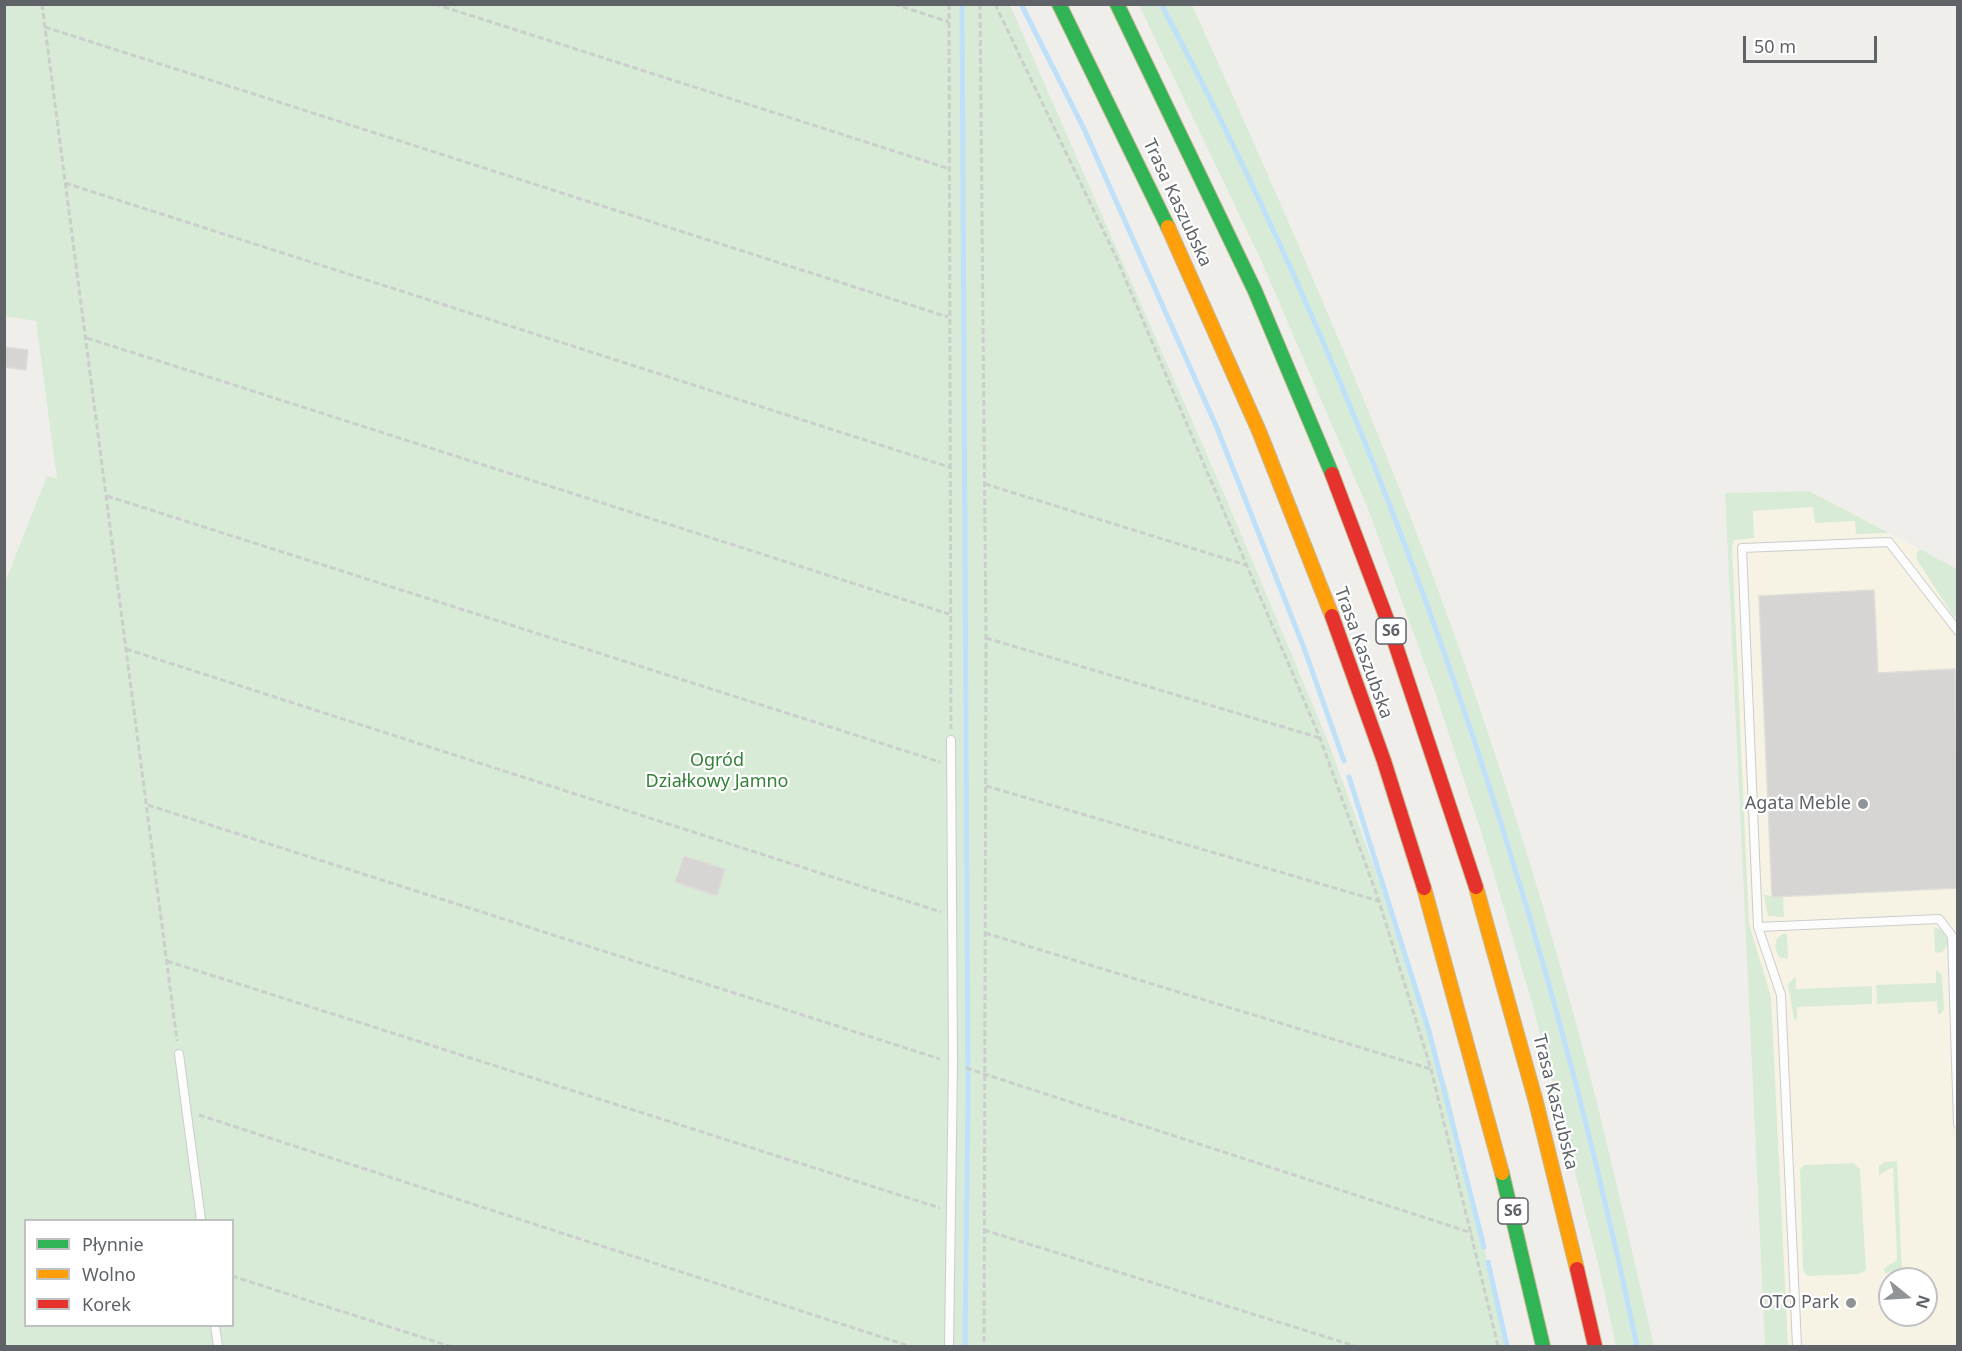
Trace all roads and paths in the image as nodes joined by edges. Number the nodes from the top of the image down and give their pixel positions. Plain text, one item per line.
1 (42, 4) edge
2 (435, 4) edge
3 (894, 4) edge
4 (949, 4) edge
5 (980, 4) edge
6 (994, 4) edge
7 (1059, 4) edge
8 (1117, 4) edge
9 (949, 22) junction
10 (45, 27) junction
11 (947, 168) junction
12 (65, 183) junction
13 (948, 317) junction
14 (87, 338) junction
15 (952, 468) junction
16 (985, 484) junction
17 (107, 496) junction
18 (1246, 565) junction
19 (949, 614) junction
20 (1958, 631) edge
21 (986, 638) junction
22 (126, 649) junction
23 (1320, 738) junction
24 (951, 740) joint
25 (950, 765) junction
26 (986, 786) junction
27 (148, 805) junction
28 (1379, 901) junction
29 (951, 916) junction
30 (1758, 927) junction
31 (986, 933) junction
32 (1955, 959) edge
33 (167, 961) junction
34 (179, 1054) joint
35 (953, 1063) junction
36 (1431, 1069) junction
37 (985, 1075) junction
38 (186, 1111) junction
39 (1958, 1124) edge
40 (951, 1212) junction
41 (201, 1219) edge
42 (984, 1230) junction
43 (1472, 1233) junction
44 (234, 1277) edge
45 (215, 1327) edge
46 (218, 1347) edge
47 (449, 1347) edge
48 (909, 1347) edge
49 (949, 1347) edge
50 (984, 1347) edge
51 (1355, 1347) edge
52 (1498, 1347) edge
53 (1543, 1347) edge
54 (1595, 1347) edge
55 (1797, 1347) edge

1 - 10 path
2 - 11 path
3 - 9 path
4 - 9 path
5 - 16 path
6 - 18 path
7 - 53 highway, Trasa Kaszubska / S6
8 - 54 highway, Trasa Kaszubska / S6
9 - 11 path
10 - 12 path
10 - 13 path
11 - 13 path
12 - 14 path
12 - 15 path
13 - 15 path
14 - 17 path
14 - 19 path
15 - 19 path
16 - 18 path
16 - 21 path
17 - 22 path
17 - 25 path
18 - 23 path
19 - 24 path
20 - 30 lane
21 - 23 path
21 - 26 path
22 - 27 path
22 - 29 path
23 - 28 path
24 - 25 lane
25 - 29 lane
26 - 28 path
26 - 31 path
27 - 33 path
27 - 35 path
28 - 36 path
29 - 35 lane
30 - 32 lane
30 - 55 lane
31 - 36 path
31 - 37 path
32 - 39 lane
33 - 34 path
33 - 40 path
34 - 38 lane
35 - 37 path
35 - 40 lane
36 - 43 path
37 - 42 path
37 - 43 path
38 - 41 lane
38 - 48 path
40 - 49 lane
42 - 50 path
42 - 51 path
43 - 52 path
44 - 47 path
45 - 46 lane

